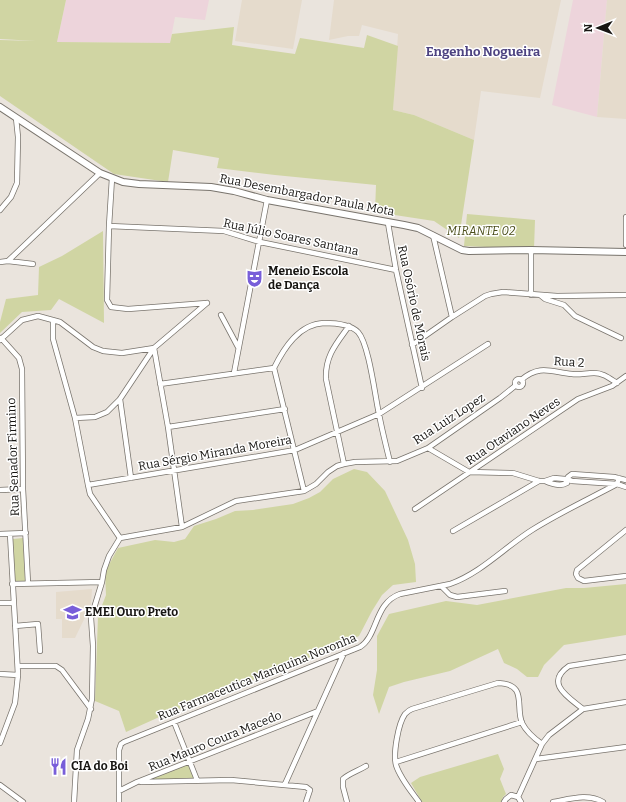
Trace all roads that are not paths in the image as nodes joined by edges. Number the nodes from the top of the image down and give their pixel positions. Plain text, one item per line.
1 (0, 107) edge
2 (16, 118) junction
3 (100, 173) junction
4 (112, 178) junction
5 (267, 200) junction
6 (0, 210) edge
7 (626, 217) edge
8 (388, 222) junction
9 (108, 226) junction
10 (434, 234) junction
11 (260, 242) junction
12 (626, 245) edge
13 (531, 250) junction
14 (626, 252) edge
15 (0, 262) edge
16 (8, 262) junction
17 (33, 264) dead end
18 (396, 270) junction
19 (531, 295) junction
20 (626, 295) edge
21 (540, 296) junction
22 (221, 315) dead end
23 (452, 317) junction
24 (53, 320) junction
25 (349, 326) junction
26 (621, 338) dead end
27 (0, 339) edge
28 (488, 344) dead end
29 (412, 345) junction
30 (154, 348) junction
31 (238, 348) junction
32 (274, 368) junction
33 (234, 373) junction
34 (626, 376) edge
35 (522, 381) junction
36 (617, 382) junction
37 (160, 384) junction
38 (515, 386) joint
39 (528, 387) dead end
40 (422, 388) junction
41 (120, 399) junction
42 (285, 409) junction
43 (379, 414) junction
44 (75, 418) junction
45 (168, 427) junction
46 (337, 433) junction
47 (428, 448) junction
48 (295, 450) junction
49 (390, 462) junction
50 (344, 464) junction
51 (174, 470) junction
52 (469, 472) junction
53 (130, 478) junction
54 (619, 478) junction
55 (626, 480) edge
56 (539, 481) junction
57 (545, 481) dead end
58 (617, 484) junction
59 (88, 486) junction
60 (626, 486) edge
61 (23, 489) junction
62 (0, 490) edge
63 (304, 491) junction
64 (415, 509) dead end
65 (182, 527) junction
66 (626, 530) edge
67 (453, 531) dead end
68 (26, 533) junction
69 (0, 534) edge
70 (10, 534) junction
71 (120, 538) junction
72 (626, 576) edge
73 (102, 582) junction
74 (28, 583) junction
75 (12, 584) junction
76 (441, 586) junction
77 (505, 591) dead end
78 (0, 603) edge
79 (14, 603) junction
80 (15, 626) junction
81 (40, 651) dead end
82 (344, 653) junction
83 (626, 658) edge
84 (18, 666) junction
85 (0, 674) edge
86 (18, 674) junction
87 (626, 702) edge
88 (91, 709) junction
89 (583, 709) junction
90 (318, 711) junction
91 (174, 722) junction
92 (522, 722) junction
93 (0, 743) edge
94 (542, 744) junction
95 (626, 747) edge
96 (536, 759) junction
97 (189, 762) junction
98 (396, 762) junction
99 (366, 766) dead end
100 (197, 780) junction
101 (137, 782) junction
102 (285, 784) junction
103 (0, 785) edge
104 (119, 791) junction
105 (518, 797) junction
106 (23, 802) edge
107 (74, 802) edge
108 (119, 802) edge
109 (306, 802) edge
110 (347, 802) edge
111 (419, 802) edge
112 (504, 802) edge
113 (521, 802) edge
114 (553, 802) edge
115 (603, 802) edge

1 - 2 street, Rua Desembargador Paula Mota
2 - 3 street, Rua Desembargador Paula Mota
2 - 6 street
3 - 4 street, Rua Desembargador Paula Mota
3 - 16 street
4 - 5 street, Rua Desembargador Paula Mota
4 - 9 street
5 - 8 street, Rua Desembargador Paula Mota
5 - 11 street
7 - 12 street
8 - 10 street, Rua Desembargador Paula Mota
8 - 18 street, Rua Osório de Morais
9 - 11 street, Rua Júlio Soares Santana
9 - 30 street
10 - 13 street, Rua Desembargador Paula Mota
10 - 23 street
11 - 18 street, Rua Júlio Soares Santana
11 - 31 street
13 - 14 street, Rua Desembargador Paula Mota
13 - 19 street
15 - 16 street
16 - 17 street
18 - 29 street, Rua Osório de Morais
19 - 21 street
19 - 23 street
20 - 21 street
21 - 26 street
22 - 31 street
23 - 29 street
24 - 27 street
24 - 30 street
24 - 44 street
25 - 32 street
25 - 43 street
25 - 46 street
27 - 61 street, Rua Senador Firmino
28 - 40 street, Rua Sérgio Miranda Moreira
29 - 40 street, Rua Osório de Morais
30 - 37 street
30 - 41 street
31 - 33 street
32 - 33 street
32 - 42 street
33 - 37 street
34 - 36 street, Rua Otaviano Neves
35 - 36 street, Rua 2
35 - 38 street, Rua 2
35 - 39 street
36 - 52 street, Rua Otaviano Neves
37 - 45 street
38 - 47 street, Rua Luiz Lopez
40 - 43 street, Rua Sérgio Miranda Moreira
41 - 44 street
41 - 53 street
42 - 45 street
42 - 48 street
43 - 46 street, Rua Sérgio Miranda Moreira
43 - 49 street
44 - 59 street
45 - 51 street
46 - 48 street, Rua Sérgio Miranda Moreira
46 - 50 street
47 - 49 street, Rua Luiz Lopez
47 - 52 street
48 - 51 street, Rua Sérgio Miranda Moreira
48 - 63 street
49 - 50 street, Rua Luiz Lopez
50 - 63 street
51 - 53 street, Rua Sérgio Miranda Moreira
51 - 65 street
52 - 56 street
52 - 64 street, Rua Otaviano Neves
53 - 59 street, Rua Sérgio Miranda Moreira
54 - 55 street
54 - 58 street
54 - 58 street
56 - 57 street
56 - 67 street
58 - 60 street
58 - 76 street
59 - 71 street
61 - 62 street
61 - 68 street, Rua Senador Firmino
63 - 65 street
65 - 71 street
66 - 72 street
68 - 70 street
68 - 74 street, Rua Senador Firmino
69 - 70 street
70 - 75 street
71 - 73 street
73 - 74 street
73 - 88 street
74 - 75 street
75 - 79 street
76 - 77 street
76 - 82 street, Rua Farmaceutica Mariquina Noronha
78 - 79 street
79 - 80 street
80 - 81 street
80 - 84 street
82 - 90 street
82 - 91 street, Rua Farmaceutica Mariquina Noronha
83 - 89 street
84 - 86 street
84 - 88 street
85 - 86 street
86 - 93 street
87 - 89 street
88 - 107 street
89 - 94 street
90 - 97 street, Rua Mauro Coura Macedo
90 - 102 street
91 - 97 street
91 - 104 street, Rua Farmaceutica Mariquina Noronha
92 - 94 street
92 - 98 street
92 - 98 street
94 - 96 street
95 - 96 street
96 - 105 street
97 - 100 street
97 - 101 street, Rua Mauro Coura Macedo
98 - 111 street
99 - 110 street
100 - 101 street
100 - 102 street
101 - 104 street, Rua Mauro Coura Macedo
102 - 109 street
103 - 106 street
104 - 108 street
105 - 112 street
105 - 113 street
114 - 115 street

